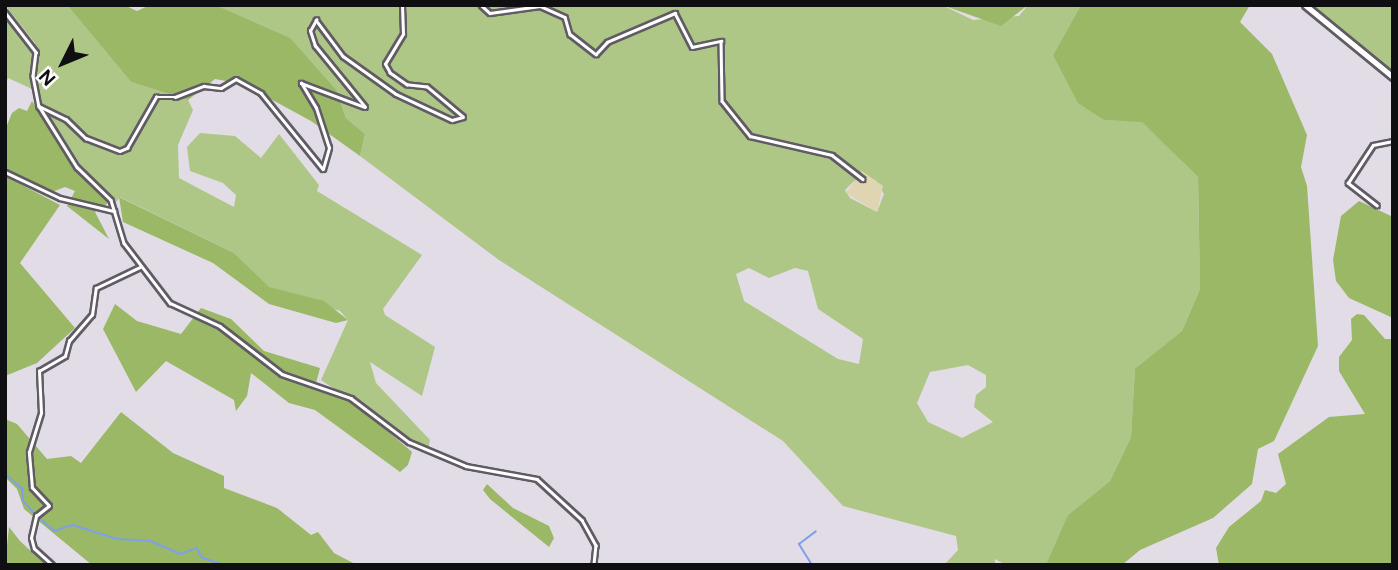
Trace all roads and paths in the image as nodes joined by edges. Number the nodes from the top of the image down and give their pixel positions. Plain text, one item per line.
1 (402, 5) edge
2 (481, 5) edge
3 (1305, 5) edge
4 (5, 12) edge
5 (1393, 77) edge
6 (39, 106) junction
7 (1393, 141) edge
8 (5, 173) edge
9 (863, 179) dead end
10 (1377, 206) dead end
11 (114, 211) junction
12 (141, 266) junction
13 (52, 565) edge
14 (594, 565) edge

1 - 6 street
2 - 9 street
3 - 5 main road
4 - 6 street
6 - 11 street
7 - 10 street
8 - 11 street
11 - 12 street
12 - 13 street
12 - 14 street

